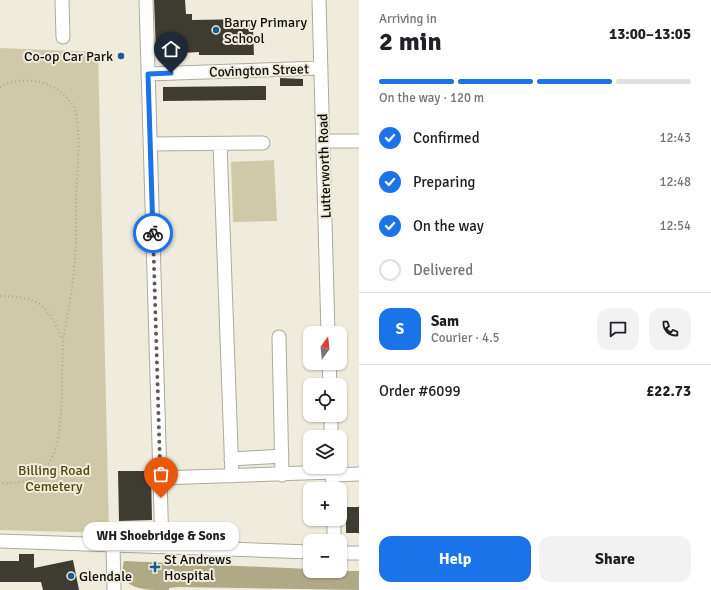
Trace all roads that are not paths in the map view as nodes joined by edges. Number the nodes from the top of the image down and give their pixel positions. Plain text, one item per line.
1 (62, 0) edge
2 (146, 0) edge
3 (319, 0) edge
4 (63, 37) dead end
5 (321, 68) junction
6 (148, 74) junction
7 (323, 141) junction
8 (359, 141) edge
9 (263, 143) dead end
10 (150, 144) junction
11 (220, 144) junction
12 (328, 326) edge
13 (279, 336) dead end
14 (282, 456) junction
15 (231, 459) junction
16 (303, 473) edge
17 (347, 473) edge
18 (359, 474) edge
19 (282, 475) junction
20 (232, 476) junction
21 (160, 478) junction
22 (0, 541) edge
23 (113, 545) junction
24 (162, 547) junction
25 (303, 552) edge
26 (347, 553) edge
27 (359, 553) edge
28 (114, 590) edge

1 - 4 street
2 - 6 street
3 - 5 street, Lutterworth Road
5 - 6 street, Covington Street
5 - 7 street, Lutterworth Road
6 - 10 street
7 - 8 street
7 - 12 street, Lutterworth Road
9 - 11 street
10 - 11 street
10 - 21 street
11 - 15 street
13 - 14 street
14 - 15 street
14 - 19 street
15 - 20 street
16 - 19 street
17 - 18 street
19 - 20 street
20 - 21 street
21 - 24 street
22 - 23 street
23 - 24 street
23 - 28 street
24 - 25 street
26 - 27 street

